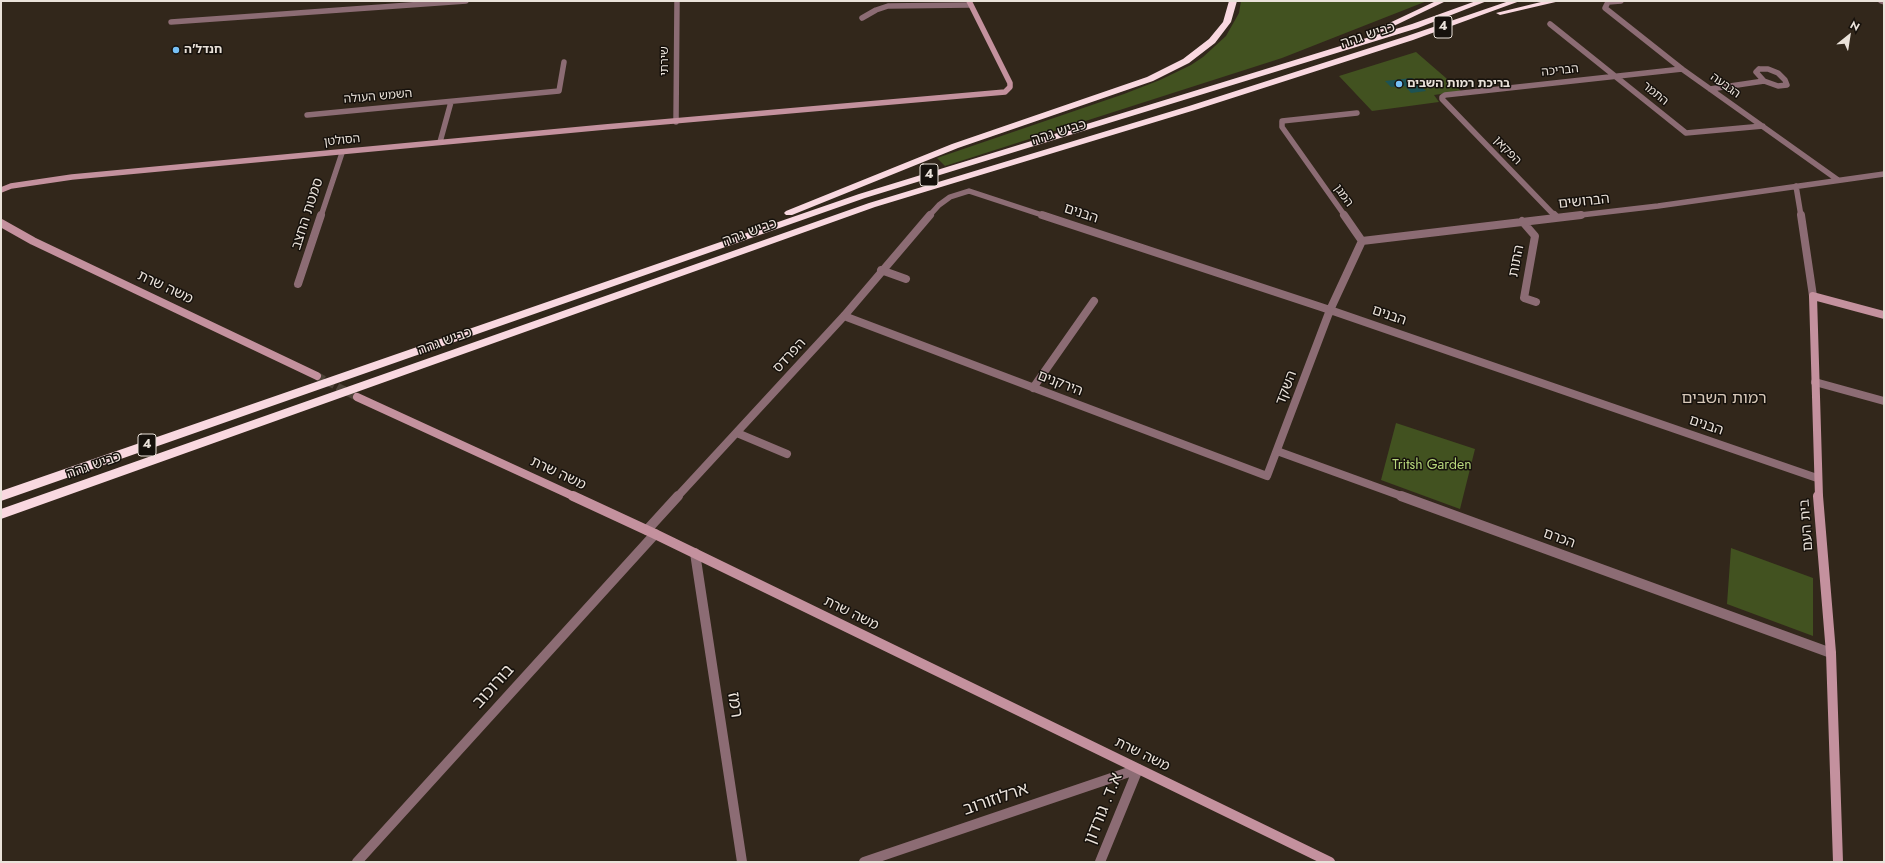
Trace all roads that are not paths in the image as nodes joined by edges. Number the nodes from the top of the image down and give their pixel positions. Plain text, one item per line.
1 (466, 1) edge
2 (677, 1) edge
3 (1233, 1) edge
4 (1442, 1) edge
5 (1483, 1) edge
6 (1516, 1) edge
7 (1556, 1) edge
8 (1621, 1) edge
9 (1881, 1) edge
10 (1884, 2) edge
11 (970, 3) edge
12 (1475, 16) junction
13 (862, 18) dead end
14 (171, 22) dead end
15 (1550, 24) dead end
16 (564, 62) dead end
17 (1281, 68) junction
18 (1682, 69) junction
19 (1615, 76) junction
20 (1764, 81) junction
21 (1710, 89) junction
22 (1442, 99) joint
23 (451, 102) junction
24 (1357, 113) dead end
25 (307, 115) dead end
26 (676, 122) junction
27 (1763, 126) junction
28 (440, 142) junction
29 (342, 152) junction
30 (1884, 174) edge
31 (1838, 180) junction
32 (1796, 186) junction
33 (1, 190) edge
34 (950, 196) joint
35 (1556, 217) junction
36 (1522, 221) junction
37 (1, 223) edge
38 (1362, 240) junction
39 (652, 269) junction
40 (881, 270) junction
41 (906, 279) dead end
42 (298, 284) dead end
43 (1813, 296) junction
44 (1094, 301) dead end
45 (1536, 302) dead end
46 (1330, 310) junction
47 (1884, 315) edge
48 (844, 316) junction
49 (317, 376) tunnel mouth
50 (1815, 382) junction
51 (1033, 388) junction
52 (357, 397) tunnel mouth
53 (1884, 401) edge
54 (737, 433) junction
55 (1277, 451) junction
56 (787, 454) dead end
57 (1267, 476) joint
58 (1818, 478) junction
59 (1, 496) edge
60 (1, 514) edge
61 (651, 532) junction
62 (695, 553) junction
63 (1831, 653) junction
64 (1138, 769) junction
65 (357, 862) edge
66 (742, 862) edge
67 (864, 862) edge
68 (1100, 862) edge
69 (1330, 862) edge
70 (1838, 862) edge

1 - 14 street
2 - 26 street, שירתי
3 - 39 highway
4 - 17 highway
5 - 17 highway, כביש גהה / 4
6 - 12 highway, כביש גהה / 4
7 - 12 highway
8 - 18 street, הגבעה
9 - 10 street
11 - 13 street
11 - 26 street, הסולטן
12 - 60 highway, כביש גהה / 4
15 - 19 street, התמר
16 - 23 street, השמש העולה
17 - 39 highway, כביש גהה / 4
18 - 19 street, הבריכה
18 - 21 street, הגבעה
19 - 22 street, הבריכה
19 - 27 street, התמר
20 - 20 street
20 - 21 street
21 - 27 street, הגבעה
22 - 35 street, הפקאן
23 - 25 street, השמש העולה
23 - 28 street
24 - 38 street, המגן
26 - 28 street, הסולטן
27 - 31 street, הגבעה
28 - 29 street, הסולטן
29 - 33 street, הסולטן
29 - 42 street, סמטת החצב
30 - 31 street, הברושים
31 - 32 street, הברושים
32 - 35 street, הברושים
32 - 43 street, בית העם
34 - 40 street, הפרדס
34 - 46 street, הבנים
35 - 36 street, הברושים
36 - 38 street, הברושים
36 - 45 street, התות
37 - 49 street, משה שרת
38 - 46 street
39 - 59 highway, כביש גהה / 4
40 - 41 street
40 - 48 street, הפרדס
43 - 47 street
43 - 50 street, בית העם
44 - 51 street
46 - 55 street, השקד
46 - 58 street, הבנים
48 - 51 street, הירקנים
48 - 54 street, הפרדס
50 - 53 street
50 - 58 street, בית העם
51 - 57 street, הירקנים
52 - 61 street, משה שרת
54 - 56 street
54 - 61 street, הפרדס
55 - 57 street, השקד
55 - 63 street, הכרם
58 - 63 street, בית העם
61 - 62 street, משה שרת
61 - 65 street, בורוכוב
62 - 64 street, משה שרת
62 - 66 street, רמז
63 - 70 street, בית העם
64 - 67 street, ארלוזורוב
64 - 68 street, א.ד. גורדון
64 - 69 street, משה שרת

